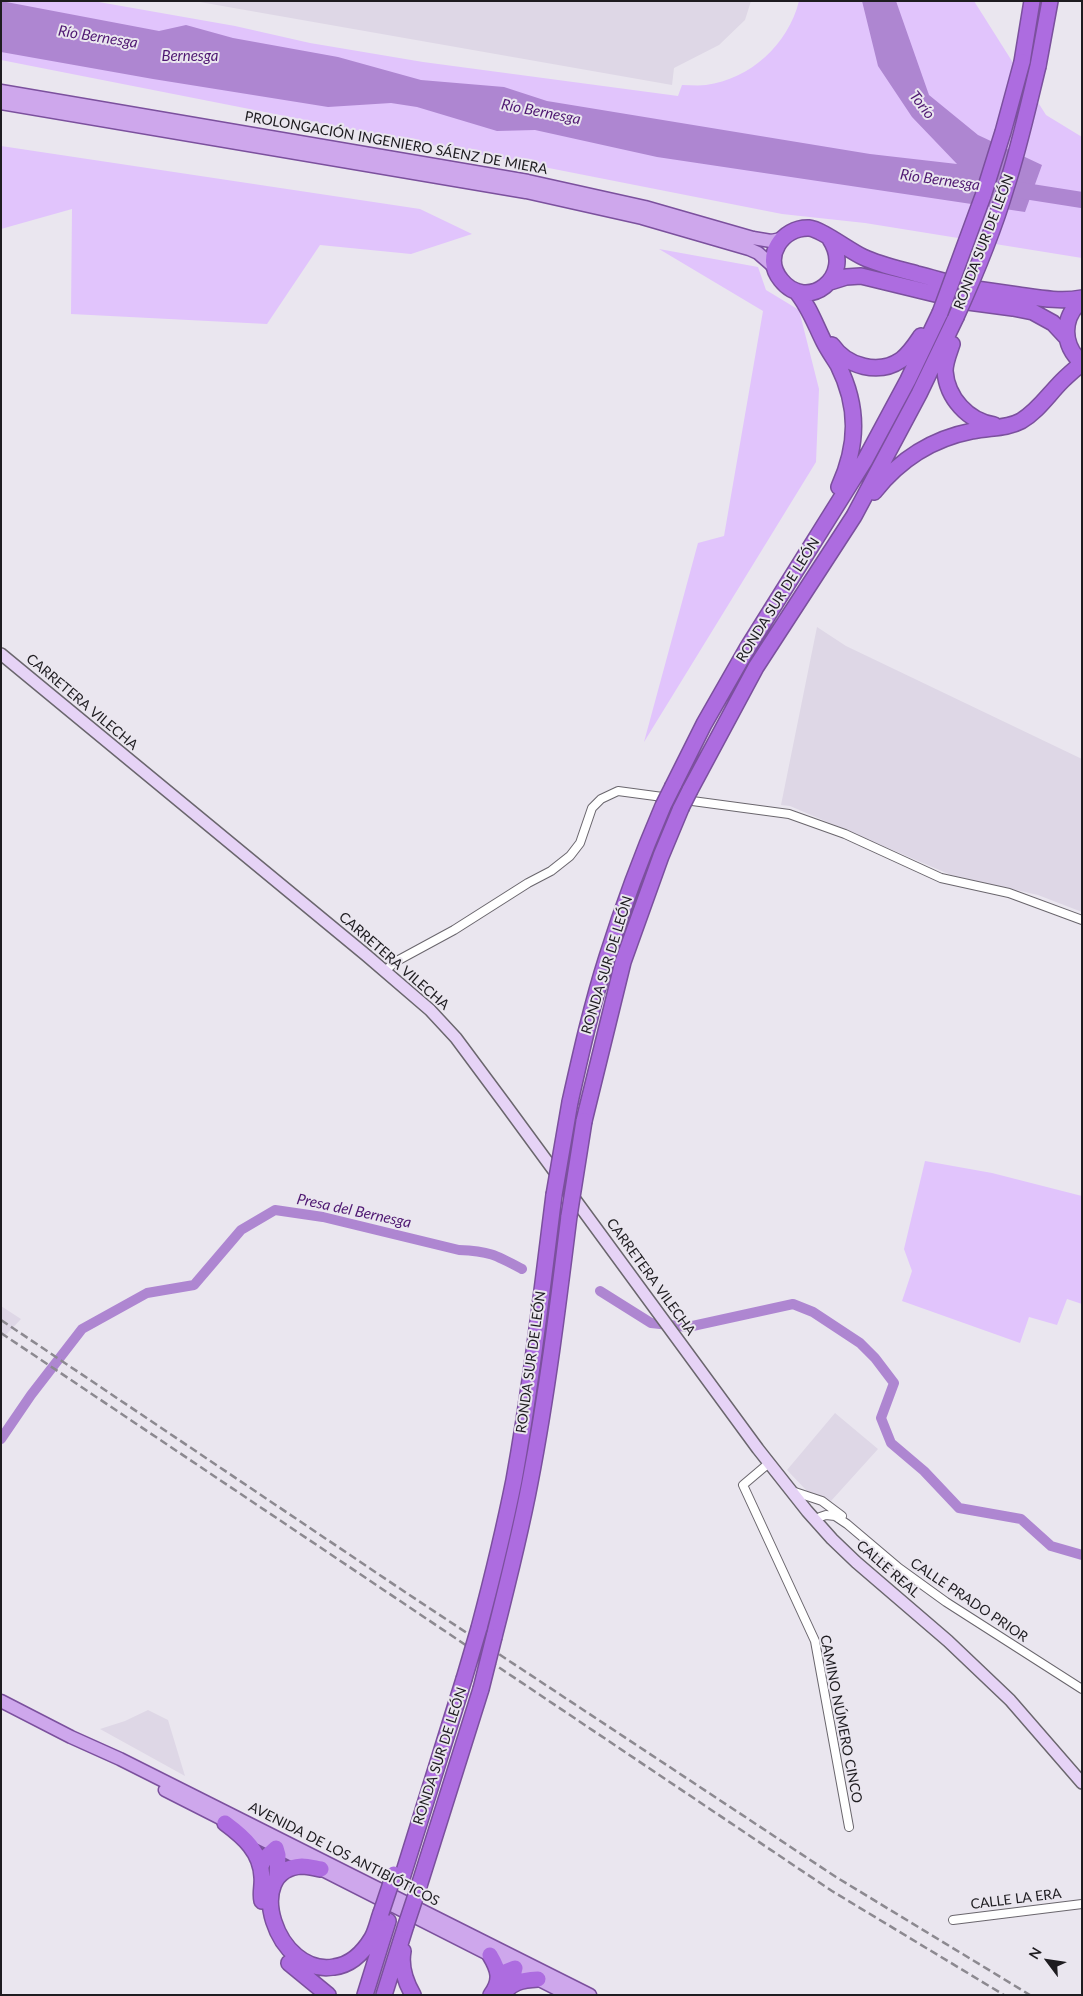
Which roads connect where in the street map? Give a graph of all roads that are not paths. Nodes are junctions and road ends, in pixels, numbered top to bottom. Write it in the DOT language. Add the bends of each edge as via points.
graph roads {
  1 [pos="1032,1"];
  2 [pos="1050,1"];
  3 [pos="1,91"];
  4 [pos="1,102"];
  5 [pos="781,239"];
  6 [pos="830,239"];
  7 [pos="773,266"];
  8 [pos="825,286"];
  9 [pos="796,292"];
  10 [pos="1082,299"];
  11 [pos="936,312"];
  12 [pos="956,317"];
  13 [pos="1069,344"];
  14 [pos="1082,363"];
  15 [pos="1062,381"];
  16 [pos="1003,427"];
  17 [pos="854,516"];
  18 [pos="748,646"];
  19 [pos="1,654"];
  20 [pos="1082,920"];
  21 [pos="385,971"];
  22 [pos="694,1360"];
  23 [pos="770,1463"];
  24 [pos="792,1491"];
  25 [pos="822,1501"];
  26 [pos="807,1511"];
  27 [pos="816,1522"];
  28 [pos="847,1524"];
  29 [pos="1082,1690"];
  30 [pos="1,1702"];
  31 [pos="82,1743"];
  32 [pos="1082,1783"];
  33 [pos="196,1797"];
  34 [pos="225,1823"];
  35 [pos="849,1827"];
  36 [pos="276,1848"];
  37 [pos="261,1866"];
  38 [pos="321,1870"];
  39 [pos="277,1877"];
  40 [pos="363,1880"];
  41 [pos="401,1900"];
  42 [pos="1082,1904"];
  43 [pos="385,1915"];
  44 [pos="953,1920"];
  45 [pos="406,1925"];
  46 [pos="490,1955"];
  47 [pos="515,1968"];
  48 [pos="538,1979"];
  49 [pos="504,1986"];
  50 [pos="328,1995"];
  51 [pos="365,1995"];
  52 [pos="384,1995"];
  53 [pos="413,1995"];
  54 [pos="491,1995"];
  55 [pos="569,1995"];
  56 [pos="579,1995"];
  57 [pos="590,1995"];
  1 -- 11 [label="highway, RONDA SUR DE LEÓN, bridge" via="1022,62 1004,132 954,274"];
  2 -- 12 [label="highway, RONDA SUR DE LEÓN, bridge" via="1038,66 1006,190"];
  3 -- 5 [label="main road, PROLONGACIÓN INGENIERO SÁENZ DE MIERA" via="528,181 644,207 753,238"];
  4 -- 7 [label="main road, PROLONGACIÓN INGENIERO SÁENZ DE MIERA" via="544,196 642,218 749,249"];
  5 -- 6 [label="highway" via="790,231 806,228 822,232"];
  5 -- 7 [label="highway"];
  6 -- 8 [label="highway" via="838,256 835,274"];
  6 -- 10 [label="highway" via="882,264 958,285 1052,300"];
  7 -- 9 [label="highway" via="781,281"];
  8 -- 9 [label="highway" via="804,293"];
  8 -- 11 [label="highway" via="818,296 818,314 828,339 842,356 863,366 879,367 901,360 913,348"];
  8 -- 13 [label="highway" via="846,276 862,276 968,302 1013,308 1053,322"];
  9 -- 18 [label="highway" via="809,310 844,380 852,408 853,449 836,494 768,603"];
  10 -- 13 [label="highway" via="1069,315 1066,326"];
  11 -- 18 [label="highway, RONDA SUR DE LEÓN" via="908,380 865,460"];
  12 -- 16 [label="highway" via="945,370 954,400 979,421"];
  12 -- 17 [label="highway, RONDA SUR DE LEÓN" via="920,394"];
  13 -- 14 [label="highway"];
  13 -- 15 [label="highway" via="1071,360"];
  14 -- 15 [label="highway"];
  15 -- 16 [label="highway" via="1030,415"];
  16 -- 17 [label="highway" via="974,430 936,441 895,469"];
  17 -- 45 [label="highway, RONDA SUR DE LEÓN, bridge" via="756,667 690,790 661,856 623,962 584,1121 548,1378 515,1556 481,1689"];
  18 -- 43 [label="highway, RONDA SUR DE LEÓN, bridge" via="704,724 644,850 586,1029 554,1195 531,1374 498,1555 464,1679 407,1861 398,1876"];
  19 -- 21 [label="street, CARRETERA VILECHA"];
  20 -- 21 [label="street" via="1009,893 941,878 845,834 790,814 618,791 601,798 592,808 580,843 551,871 401,958"];
  21 -- 22 [label="street, CARRETERA VILECHA" via="430,1010 456,1038"];
  22 -- 23 [label="street, CALLE REAL"];
  23 -- 24 [label="street, CALLE REAL"];
  23 -- 35 [label="street, CAMINO NÚMERO CINCO" via="743,1485 815,1641"];
  24 -- 25 [label="street, CALLE PRADO PRIOR"];
  24 -- 26 [label="street, CALLE REAL"];
  25 -- 26 [label="street"];
  25 -- 28 [label="street, CALLE PRADO PRIOR"];
  26 -- 27 [label="street, CALLE REAL"];
  27 -- 28 [label="street, CALLE PRADO PRIOR" via="820,1517 831,1515"];
  27 -- 32 [label="street, CALLE REAL" via="1010,1700"];
  28 -- 29 [label="street, CALLE PRADO PRIOR" via="946,1602"];
  30 -- 31 [label="main road, AVENIDA DE LOS ANTIBIÓTICOS"];
  31 -- 33 [label="main road, AVENIDA DE LOS ANTIBIÓTICOS"];
  31 -- 34 [label="main road, AVENIDA DE LOS ANTIBIÓTICOS"];
  33 -- 36 [label="main road" via="220,1814 268,1838"];
  33 -- 40 [label="main road, AVENIDA DE LOS ANTIBIÓTICOS"];
  34 -- 36 [label="main road, AVENIDA DE LOS ANTIBIÓTICOS"];
  34 -- 37 [label="highway" via="245,1838"];
  36 -- 37 [label="highway"];
  36 -- 38 [label="main road, AVENIDA DE LOS ANTIBIÓTICOS"];
  36 -- 39 [label="highway"];
  36 -- 40 [label="main road" via="284,1847 336,1872"];
  37 -- 50 [label="highway" via="261,1896 274,1942 289,1964"];
  38 -- 39 [label="highway" via="303,1866"];
  38 -- 46 [label="main road, AVENIDA DE LOS ANTIBIÓTICOS"];
  39 -- 43 [label="highway" via="271,1887 270,1902 275,1926 284,1945 308,1965 326,1969 344,1966 360,1954"];
  40 -- 41 [label="main road, AVENIDA DE LOS ANTIBIÓTICOS"];
  41 -- 47 [label="main road" via="426,1917 505,1958"];
  41 -- 57 [label="main road, AVENIDA DE LOS ANTIBIÓTICOS"];
  42 -- 44 [label="street, CALLE LA ERA"];
  43 -- 51 [label="highway, RONDA SUR DE LEÓN"];
  45 -- 52 [label="highway, RONDA SUR DE LEÓN"];
  45 -- 53 [label="highway" via="402,1960 405,1982"];
  46 -- 47 [label="main road, AVENIDA DE LOS ANTIBIÓTICOS"];
  46 -- 49 [label="highway"];
  47 -- 48 [label="main road, AVENIDA DE LOS ANTIBIÓTICOS"];
  47 -- 49 [label="highway" via="505,1972"];
  47 -- 56 [label="main road" via="531,1971"];
  48 -- 49 [label="highway"];
  48 -- 55 [label="main road, AVENIDA DE LOS ANTIBIÓTICOS"];
  49 -- 54 [label="highway"];
}
